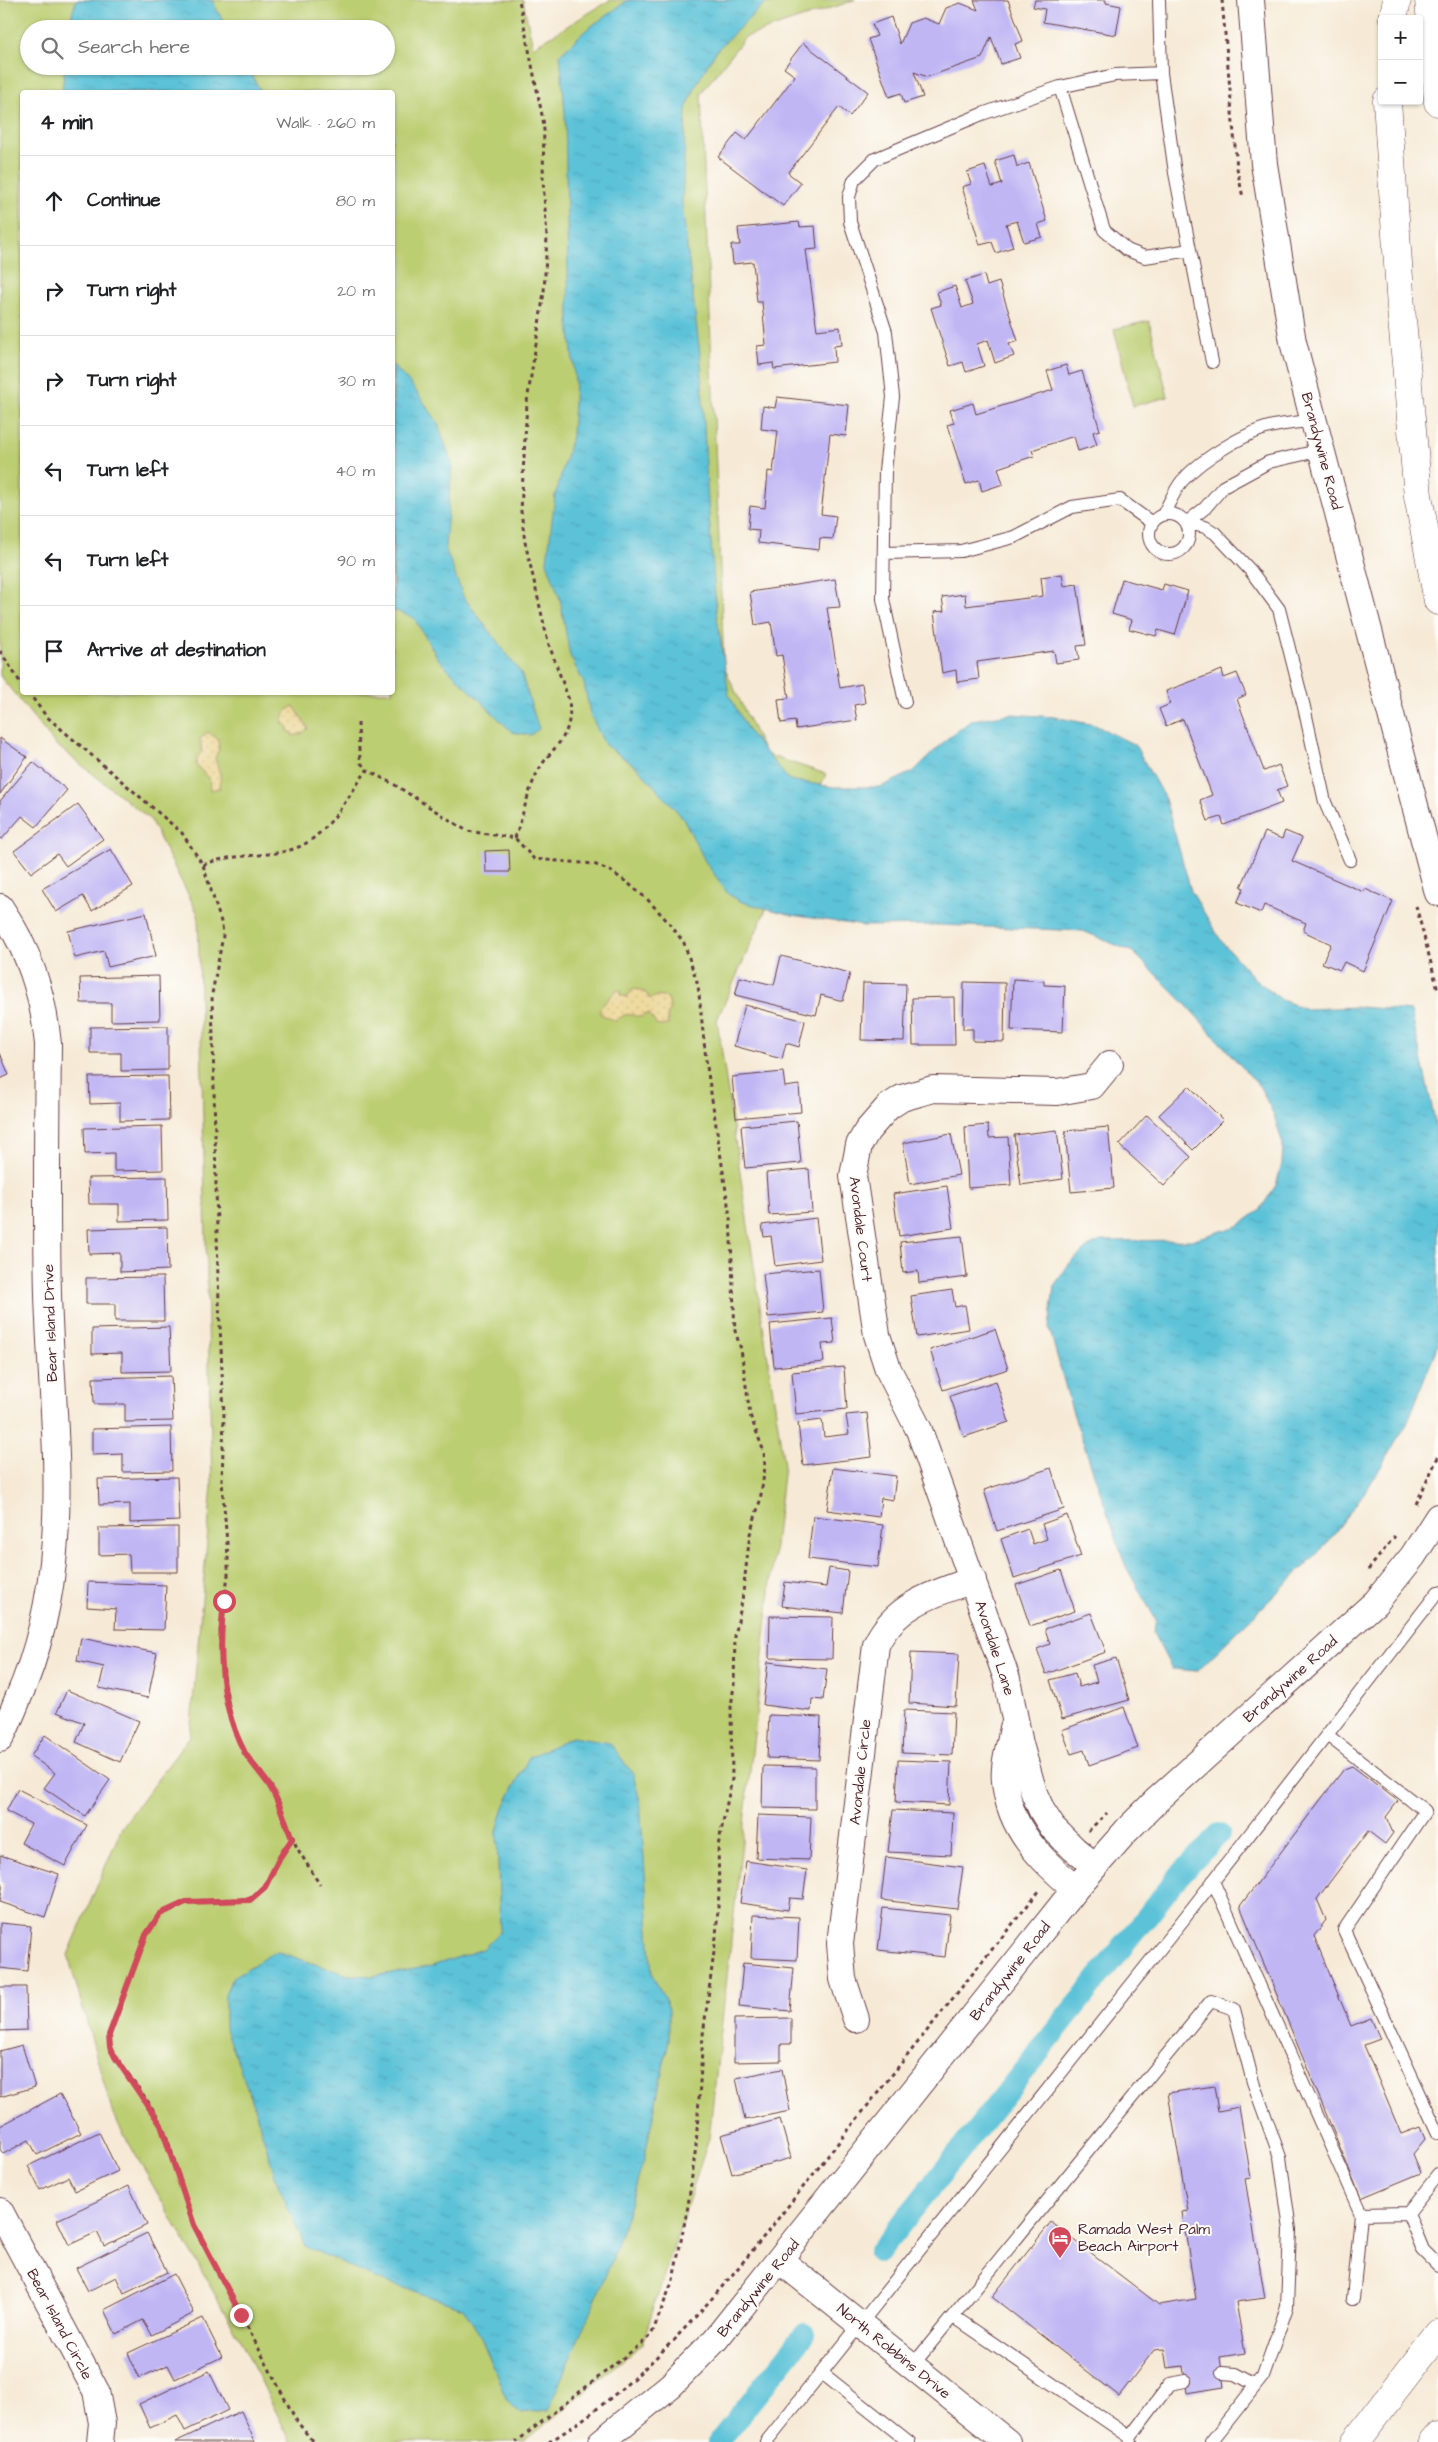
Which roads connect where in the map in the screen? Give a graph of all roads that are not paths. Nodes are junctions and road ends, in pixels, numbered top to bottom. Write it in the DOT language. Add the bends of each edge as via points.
graph roads {
  1 [pos="1159,0"];
  2 [pos="1251,0"];
  3 [pos="1397,0"];
  4 [pos="1429,0"];
  5 [pos="1394,15"];
  6 [pos="1161,73"];
  7 [pos="1060,87"];
  8 [pos="1438,102"];
  9 [pos="1387,105"];
  10 [pos="1190,250"];
  11 [pos="1212,362"];
  12 [pos="1314,420"];
  13 [pos="1322,450"];
  14 [pos="1163,515"];
  15 [pos="1152,523"];
  16 [pos="1186,523"];
  17 [pos="884,553"];
  18 [pos="1438,601"];
  19 [pos="905,702"];
  20 [pos="1350,860"];
  21 [pos="1438,893"];
  22 [pos="0,908"];
  23 [pos="1110,1064"];
  24 [pos="1438,1517"];
  25 [pos="973,1580"];
  26 [pos="1438,1592"];
  27 [pos="1015,1717"];
  28 [pos="1327,1735"];
  29 [pos="0,1738"];
  30 [pos="1096,1866"];
  31 [pos="1213,1881"];
  32 [pos="1075,1889"];
  33 [pos="856,2019"];
  34 [pos="1438,2133"];
  35 [pos="1438,2175"];
  36 [pos="0,2210"];
  37 [pos="1408,2213"];
  38 [pos="1361,2214"];
  39 [pos="781,2261"];
  40 [pos="1438,2265"];
  41 [pos="1354,2299"];
  42 [pos="953,2316"];
  43 [pos="861,2325"];
  44 [pos="1438,2334"];
  45 [pos="912,2366"];
  46 [pos="822,2373"];
  47 [pos="1222,2373"];
  48 [pos="1185,2381"];
  49 [pos="1256,2385"];
  50 [pos="1438,2436"];
  51 [pos="1130,2440"];
  52 [pos="100,2442"];
  53 [pos="601,2442"];
  54 [pos="766,2442"];
  55 [pos="909,2442"];
  56 [pos="1007,2442"];
  57 [pos="1212,2442"];
  58 [pos="1355,2442"];
  59 [pos="1433,2442"];
  1 -- 6 [label="lane"];
  2 -- 12 [label="street, Brandywine Road" via="1264,164 1293,342"];
  3 -- 5 [label="main road"];
  4 -- 8 [label="main road"];
  6 -- 7 [label="lane" via="1116,75"];
  6 -- 10 [label="lane"];
  7 -- 10 [label="lane" via="1104,230 1127,250 1145,257"];
  7 -- 17 [label="lane" via="982,114 874,159 854,180 849,197 850,222 886,332 893,397 885,471"];
  9 -- 18 [label="main road" via="1418,496"];
  10 -- 11 [label="lane"];
  12 -- 13 [label="street, Brandywine Road"];
  12 -- 14 [label="lane" via="1278,425 1232,445 1194,470 1182,482"];
  13 -- 16 [label="lane" via="1269,462 1223,487 1206,508"];
  13 -- 21 [label="street, Brandywine Road"];
  14 -- 15 [label="lane"];
  14 -- 16 [label="lane" via="1176,516"];
  15 -- 16 [label="lane" via="1150,542 1153,548 1165,554 1184,548 1188,536"];
  15 -- 17 [label="lane" via="1120,500 1072,507 1014,537 961,551"];
  16 -- 20 [label="lane" via="1206,527 1215,533 1250,570 1279,609 1325,802"];
  17 -- 19 [label="lane" via="883,598"];
  22 -- 29 [label="street, Bear Island Drive" via="23,945 45,1013 48,1044 48,1294 58,1497 50,1592 37,1647"];
  23 -- 25 [label="street, Avondale Court" via="1092,1086 1057,1092 933,1089 917,1092 888,1107 876,1118 859,1145 855,1160 854,1192 877,1335 888,1369 919,1430"];
  24 -- 30 [label="street, Brandywine Road" via="1413,1556 1376,1602 1156,1801"];
  25 -- 27 [label="street, Avondale Lane" via="1007,1679"];
  25 -- 33 [label="street, Avondale Circle" via="922,1597 883,1629 876,1645 840,1944 843,1979"];
  26 -- 28 [label="lane"];
  27 -- 30 [label="street, Avondale Lane" via="1034,1793 1042,1811 1060,1835"];
  27 -- 32 [label="street, Avondale Lane" via="1006,1764 1009,1802 1030,1846"];
  28 -- 31 [label="lane"];
  28 -- 34 [label="lane" via="1426,1810 1344,1930"];
  30 -- 32 [label="street, Brandywine Road"];
  31 -- 38 [label="lane"];
  31 -- 43 [label="lane"];
  32 -- 39 [label="street, Brandywine Road"];
  35 -- 37 [label="lane"];
  36 -- 52 [label="street, Bear Island Circle" via="96,2391 102,2423"];
  37 -- 38 [label="lane"];
  37 -- 40 [label="lane" via="1424,2250"];
  38 -- 41 [label="lane"];
  39 -- 43 [label="street, North Robbins Drive"];
  39 -- 53 [label="street, Brandywine Road" via="709,2347 671,2385"];
  42 -- 45 [label="lane"];
  42 -- 49 [label="lane" via="1211,2001 1234,2009 1253,2082 1280,2157 1290,2230 1287,2307 1263,2376"];
  42 -- 51 [label="lane"];
  43 -- 45 [label="street, North Robbins Drive"];
  43 -- 46 [label="lane"];
  44 -- 58 [label="main road"];
  45 -- 56 [label="street, North Robbins Drive"];
  46 -- 54 [label="lane"];
  46 -- 55 [label="lane"];
  47 -- 49 [label="lane" via="1236,2374"];
  48 -- 51 [label="lane" via="1170,2384"];
  49 -- 57 [label="lane"];
  50 -- 59 [label="main road"];
}
